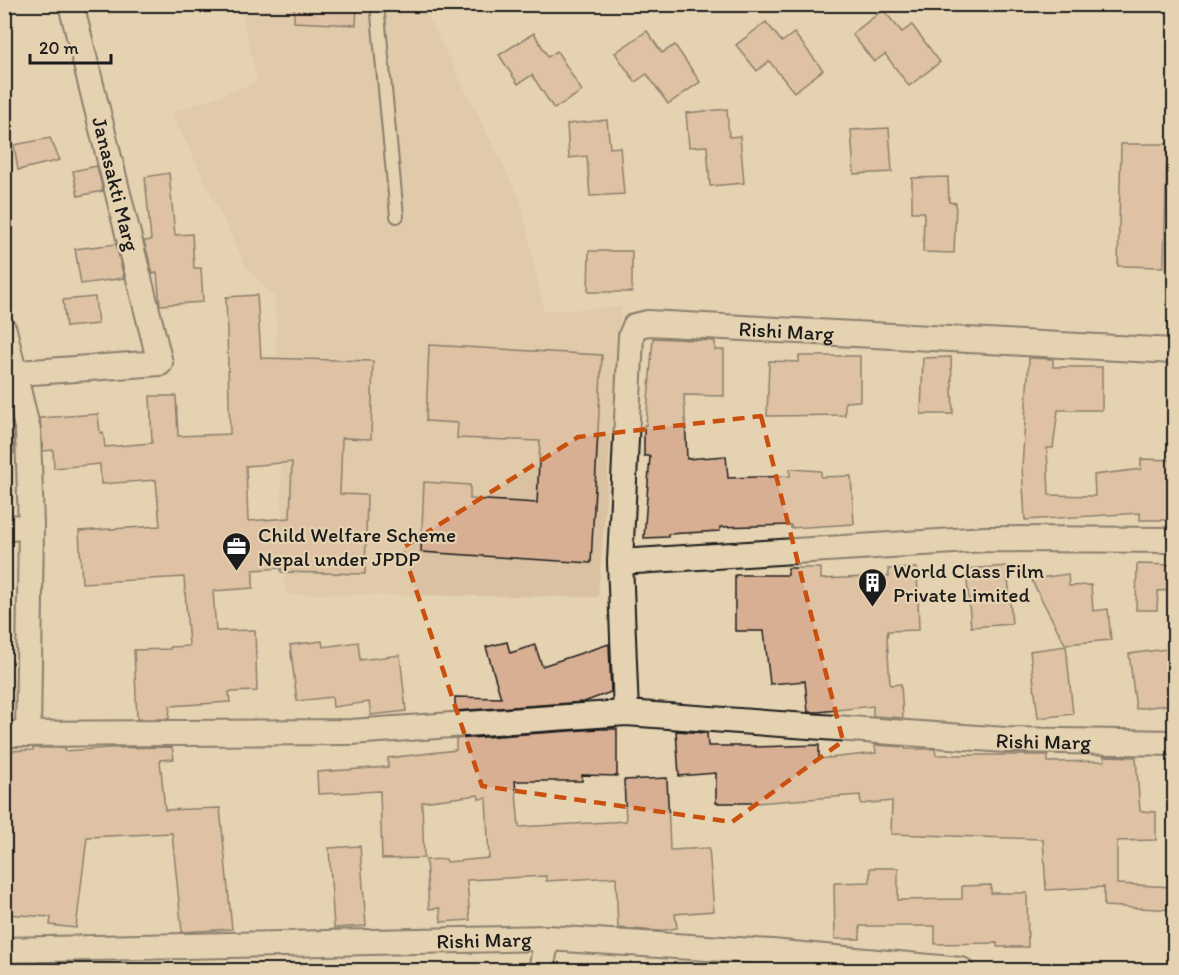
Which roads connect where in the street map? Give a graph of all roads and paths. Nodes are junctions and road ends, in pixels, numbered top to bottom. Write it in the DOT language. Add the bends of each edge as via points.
graph roads {
  1 [pos="71,4"];
  2 [pos="377,4"];
  3 [pos="397,216"];
  4 [pos="4,330"];
  5 [pos="1174,351"];
  6 [pos="9,374"];
  7 [pos="31,526"];
  8 [pos="4,528"];
  9 [pos="1174,540"];
  10 [pos="620,562"];
  11 [pos="627,713"];
  12 [pos="16,734"];
  13 [pos="1174,743"];
  14 [pos="547,938"];
  15 [pos="4,950"];
  16 [pos="541,970"];
  17 [pos="961,970"];
  1 -- 6 [label="street, Janasakti Marg" via="160,363"];
  2 -- 3 [label="lane"];
  4 -- 6 [label="street"];
  5 -- 10 [label="street, Rishi Marg" via="648,323 635,326 631,336"];
  6 -- 7 [label="street" via="28,431"];
  7 -- 8 [label="street"];
  7 -- 12 [label="street"];
  9 -- 10 [label="street" via="986,538"];
  10 -- 11 [label="street, Rishi Marg"];
  11 -- 12 [label="street, Rishi Marg" via="351,732"];
  11 -- 13 [label="street, Rishi Marg" via="1005,740"];
  14 -- 15 [label="street, Rishi Marg"];
  14 -- 16 [label="street"];
  14 -- 17 [label="street, Rishi Marg" via="772,952"];
}
